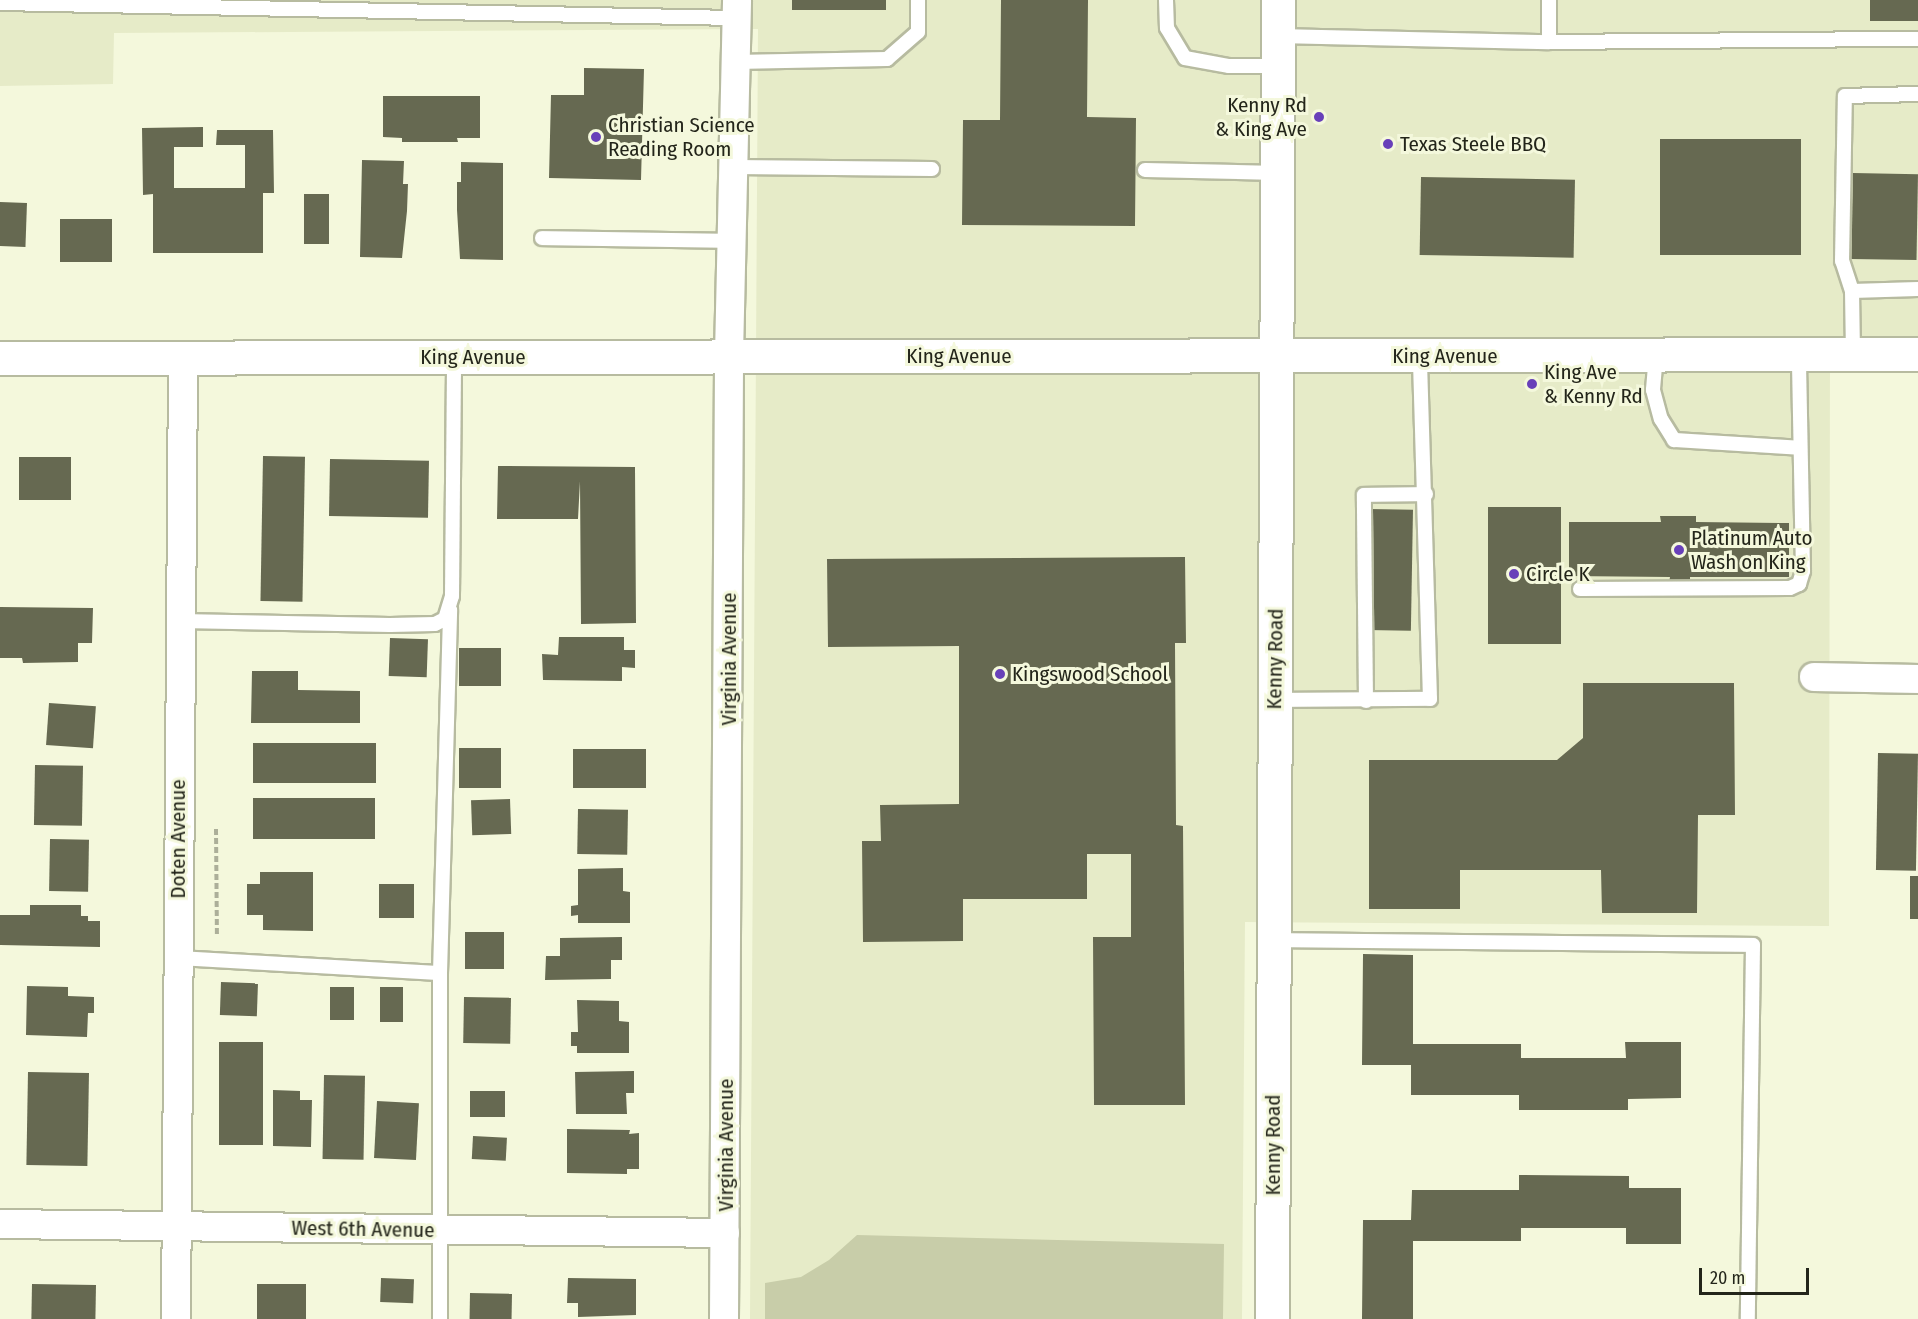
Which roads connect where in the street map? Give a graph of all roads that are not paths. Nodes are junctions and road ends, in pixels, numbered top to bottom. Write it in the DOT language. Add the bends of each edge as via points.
graph roads {
  1 [pos="918,0"];
  2 [pos="1166,0"];
  3 [pos="1278,0"];
  4 [pos="1549,0"];
  5 [pos="0,3"];
  6 [pos="737,9"];
  7 [pos="1918,39"];
  8 [pos="1549,42"];
  9 [pos="1278,51"];
  10 [pos="735,62"];
  11 [pos="1918,94"];
  12 [pos="734,167"];
  13 [pos="932,169"];
  14 [pos="1145,170"];
  15 [pos="1278,173"];
  16 [pos="542,238"];
  17 [pos="732,241"];
  18 [pos="1918,289"];
  19 [pos="1852,291"];
  20 [pos="1799,354"];
  21 [pos="1853,354"];
  22 [pos="1918,354"];
  23 [pos="729,355"];
  24 [pos="1656,355"];
  25 [pos="1278,356"];
  26 [pos="1420,356"];
  27 [pos="454,357"];
  28 [pos="0,358"];
  29 [pos="183,359"];
  30 [pos="1800,448"];
  31 [pos="1426,494"];
  32 [pos="1580,589"];
  33 [pos="450,610"];
  34 [pos="180,621"];
  35 [pos="1814,677"];
  36 [pos="1918,679"];
  37 [pos="1275,700"];
  38 [pos="1366,701"];
  39 [pos="1273,940"];
  40 [pos="177,958"];
  41 [pos="440,973"];
  42 [pos="0,1224"];
  43 [pos="177,1227"];
  44 [pos="441,1231"];
  45 [pos="725,1233"];
  46 [pos="176,1319"];
  47 [pos="440,1319"];
  48 [pos="724,1319"];
  49 [pos="1272,1319"];
  50 [pos="1748,1319"];
  1 -- 10 [label="lane" via="918,32 887,59"];
  2 -- 9 [label="lane" via="1167,28 1185,58 1229,66"];
  3 -- 9 [label="street, Kenny Road"];
  4 -- 8 [label="lane"];
  5 -- 6 [label="lane"];
  6 -- 10 [label="street, Virginia Avenue"];
  7 -- 8 [label="lane"];
  8 -- 9 [label="lane"];
  9 -- 15 [label="street, Kenny Road"];
  10 -- 12 [label="street, Virginia Avenue"];
  11 -- 19 [label="lane" via="1845,96 1842,261"];
  12 -- 13 [label="lane"];
  12 -- 17 [label="street, Virginia Avenue"];
  14 -- 15 [label="lane"];
  15 -- 25 [label="street, Kenny Road"];
  16 -- 17 [label="lane"];
  17 -- 23 [label="street, Virginia Avenue"];
  18 -- 19 [label="lane"];
  19 -- 21 [label="lane"];
  20 -- 21 [label="street, King Avenue"];
  20 -- 24 [label="street, King Avenue"];
  20 -- 30 [label="lane"];
  21 -- 22 [label="street, King Avenue"];
  23 -- 25 [label="street, King Avenue"];
  23 -- 27 [label="street, King Avenue"];
  23 -- 45 [label="street, Virginia Avenue"];
  24 -- 26 [label="street, King Avenue"];
  24 -- 30 [label="lane" via="1653,390 1661,419 1674,440"];
  25 -- 26 [label="street, King Avenue"];
  25 -- 37 [label="street, Kenny Road"];
  26 -- 31 [label="lane"];
  27 -- 29 [label="street, King Avenue"];
  27 -- 33 [label="lane"];
  28 -- 29 [label="street, King Avenue"];
  29 -- 34 [label="street, Doten Avenue"];
  30 -- 32 [label="lane" via="1803,571 1799,584 1790,588"];
  31 -- 38 [label="lane" via="1364,495"];
  31 -- 38 [label="lane" via="1430,699"];
  33 -- 34 [label="lane" via="445,620 425,624"];
  33 -- 41 [label="lane"];
  34 -- 40 [label="street, Doten Avenue"];
  35 -- 36 [label="street"];
  37 -- 38 [label="lane"];
  37 -- 39 [label="street, Kenny Road"];
  39 -- 49 [label="street, Kenny Road"];
  39 -- 50 [label="lane" via="1753,945"];
  40 -- 41 [label="lane"];
  40 -- 43 [label="street, Doten Avenue"];
  41 -- 44 [label="lane"];
  42 -- 43 [label="street, West 6th Avenue"];
  43 -- 44 [label="street, West 6th Avenue"];
  43 -- 46 [label="street, Doten Avenue"];
  44 -- 45 [label="street, West 6th Avenue"];
  44 -- 47 [label="lane"];
  45 -- 48 [label="street, Virginia Avenue"];
}
